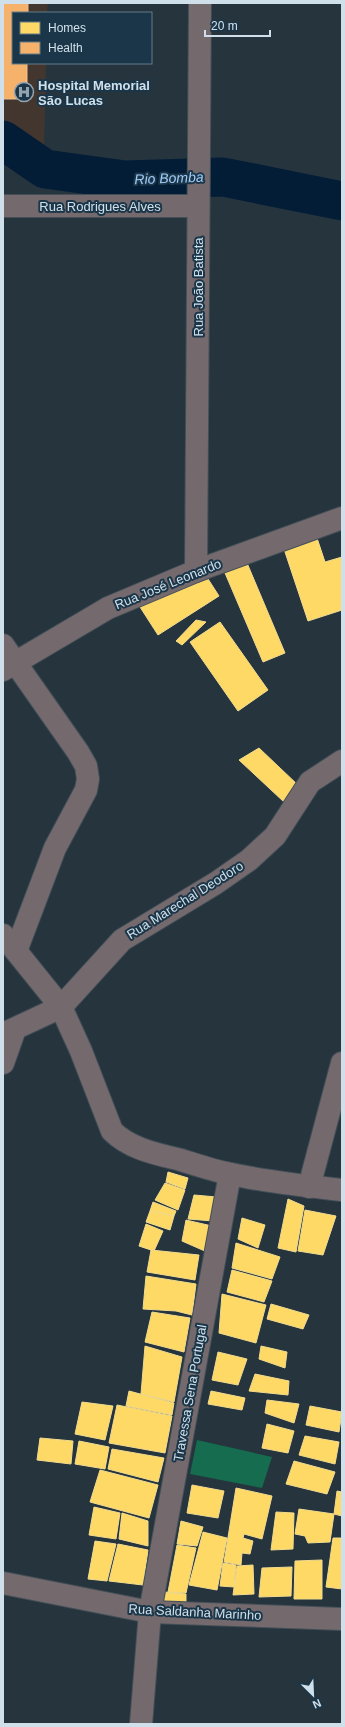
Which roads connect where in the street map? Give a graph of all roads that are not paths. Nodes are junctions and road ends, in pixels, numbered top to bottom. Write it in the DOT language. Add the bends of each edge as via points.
graph roads {
  1 [pos="200,3"];
  2 [pos="3,206"];
  3 [pos="198,206"];
  4 [pos="342,518"];
  5 [pos="196,570"];
  6 [pos="3,645"];
  7 [pos="9,666"];
  8 [pos="342,761"];
  9 [pos="3,935"];
  10 [pos="16,951"];
  11 [pos="61,1007"];
  12 [pos="9,1032"];
  13 [pos="3,1063"];
  14 [pos="342,1063"];
  15 [pos="230,1174"];
  16 [pos="309,1187"];
  17 [pos="342,1190"];
  18 [pos="3,1583"];
  19 [pos="150,1612"];
  20 [pos="342,1619"];
  21 [pos="140,1724"];
  1 -- 3 [label="street, Rua João Batista"];
  2 -- 3 [label="street, Rua Rodrigues Alves"];
  3 -- 5 [label="street, Rua João Batista"];
  4 -- 5 [label="street, Rua José Leonardo"];
  5 -- 7 [label="street, Rua José Leonardo" via="108,608"];
  6 -- 7 [label="street"];
  7 -- 10 [label="street" via="78,752 86,766 88,779 86,790 55,848"];
  8 -- 11 [label="street, Rua Marechal Deodoro" via="310,782 275,836 249,860 122,940"];
  9 -- 10 [label="street"];
  10 -- 11 [label="street"];
  11 -- 12 [label="street"];
  11 -- 15 [label="street" via="112,1131 118,1137 150,1152"];
  12 -- 13 [label="street"];
  14 -- 16 [label="street"];
  15 -- 16 [label="street"];
  15 -- 19 [label="street, Travessa Sena Portugal"];
  16 -- 17 [label="street"];
  18 -- 19 [label="street, Rua Saldanha Marinho"];
  19 -- 20 [label="street, Rua Saldanha Marinho"];
  19 -- 21 [label="street, Travessa Sena Portugal"];
}
